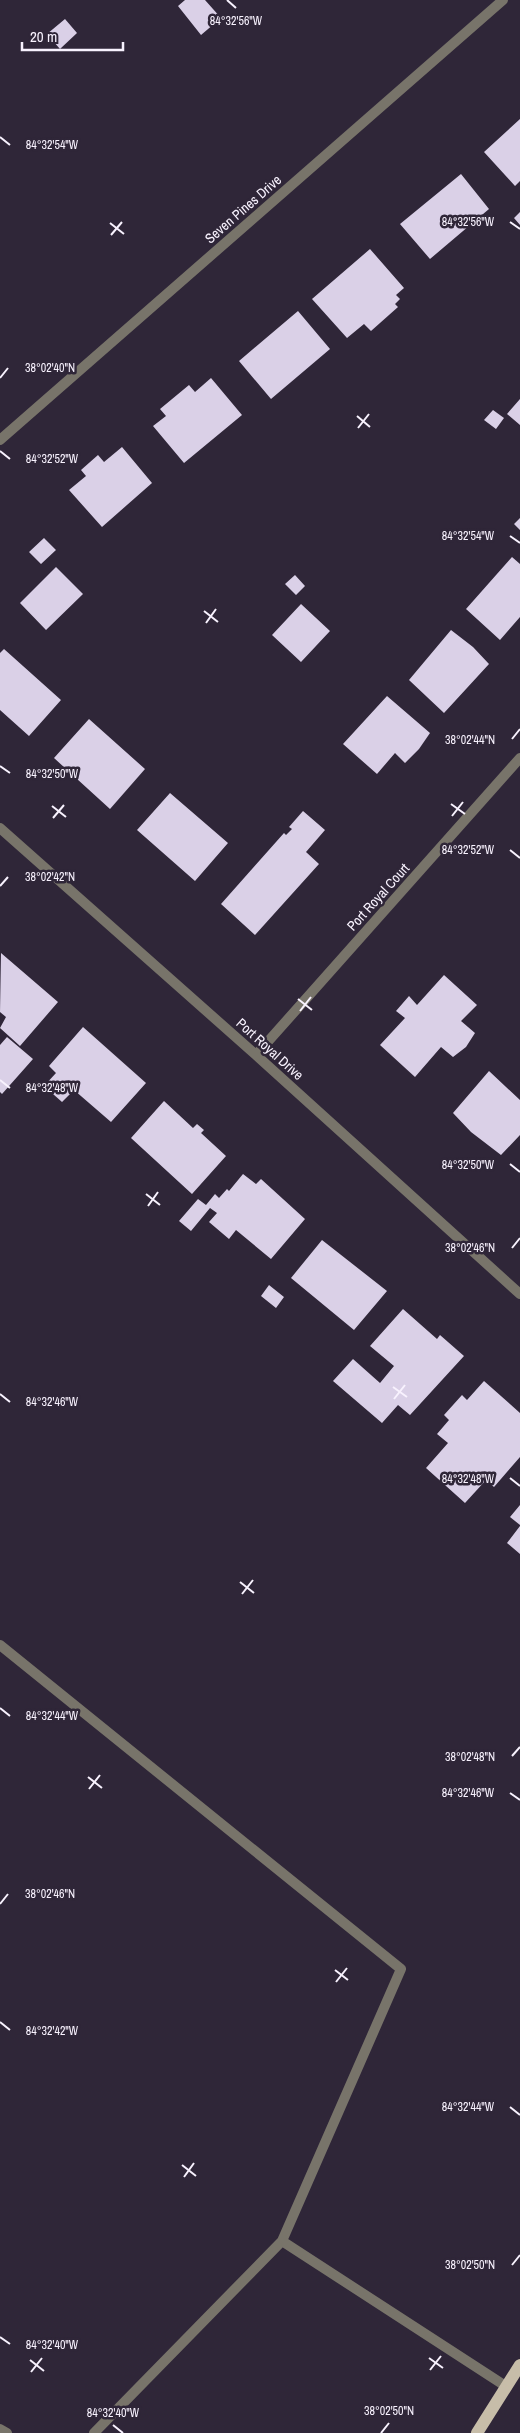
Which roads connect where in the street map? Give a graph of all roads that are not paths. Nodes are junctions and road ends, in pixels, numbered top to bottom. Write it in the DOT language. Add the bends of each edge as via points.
graph roads {
  1 [pos="503,0"];
  2 [pos="0,440"];
  3 [pos="520,758"];
  4 [pos="0,828"];
  5 [pos="256,1055"];
  6 [pos="520,1294"];
  7 [pos="0,1645"];
  8 [pos="282,2241"];
  9 [pos="520,2365"];
  10 [pos="507,2387"];
  11 [pos="0,2429"];
  12 [pos="7,2433"];
  13 [pos="94,2433"];
  14 [pos="477,2433"];
  1 -- 2 [label="street, Seven Pines Drive"];
  3 -- 5 [label="street, Port Royal Court"];
  4 -- 5 [label="street, Port Royal Drive"];
  5 -- 6 [label="street, Port Royal Drive"];
  7 -- 8 [label="street" via="401,1969"];
  8 -- 10 [label="street"];
  8 -- 13 [label="street"];
  9 -- 10 [label="main road"];
  10 -- 14 [label="main road"];
  11 -- 12 [label="street"];
}
